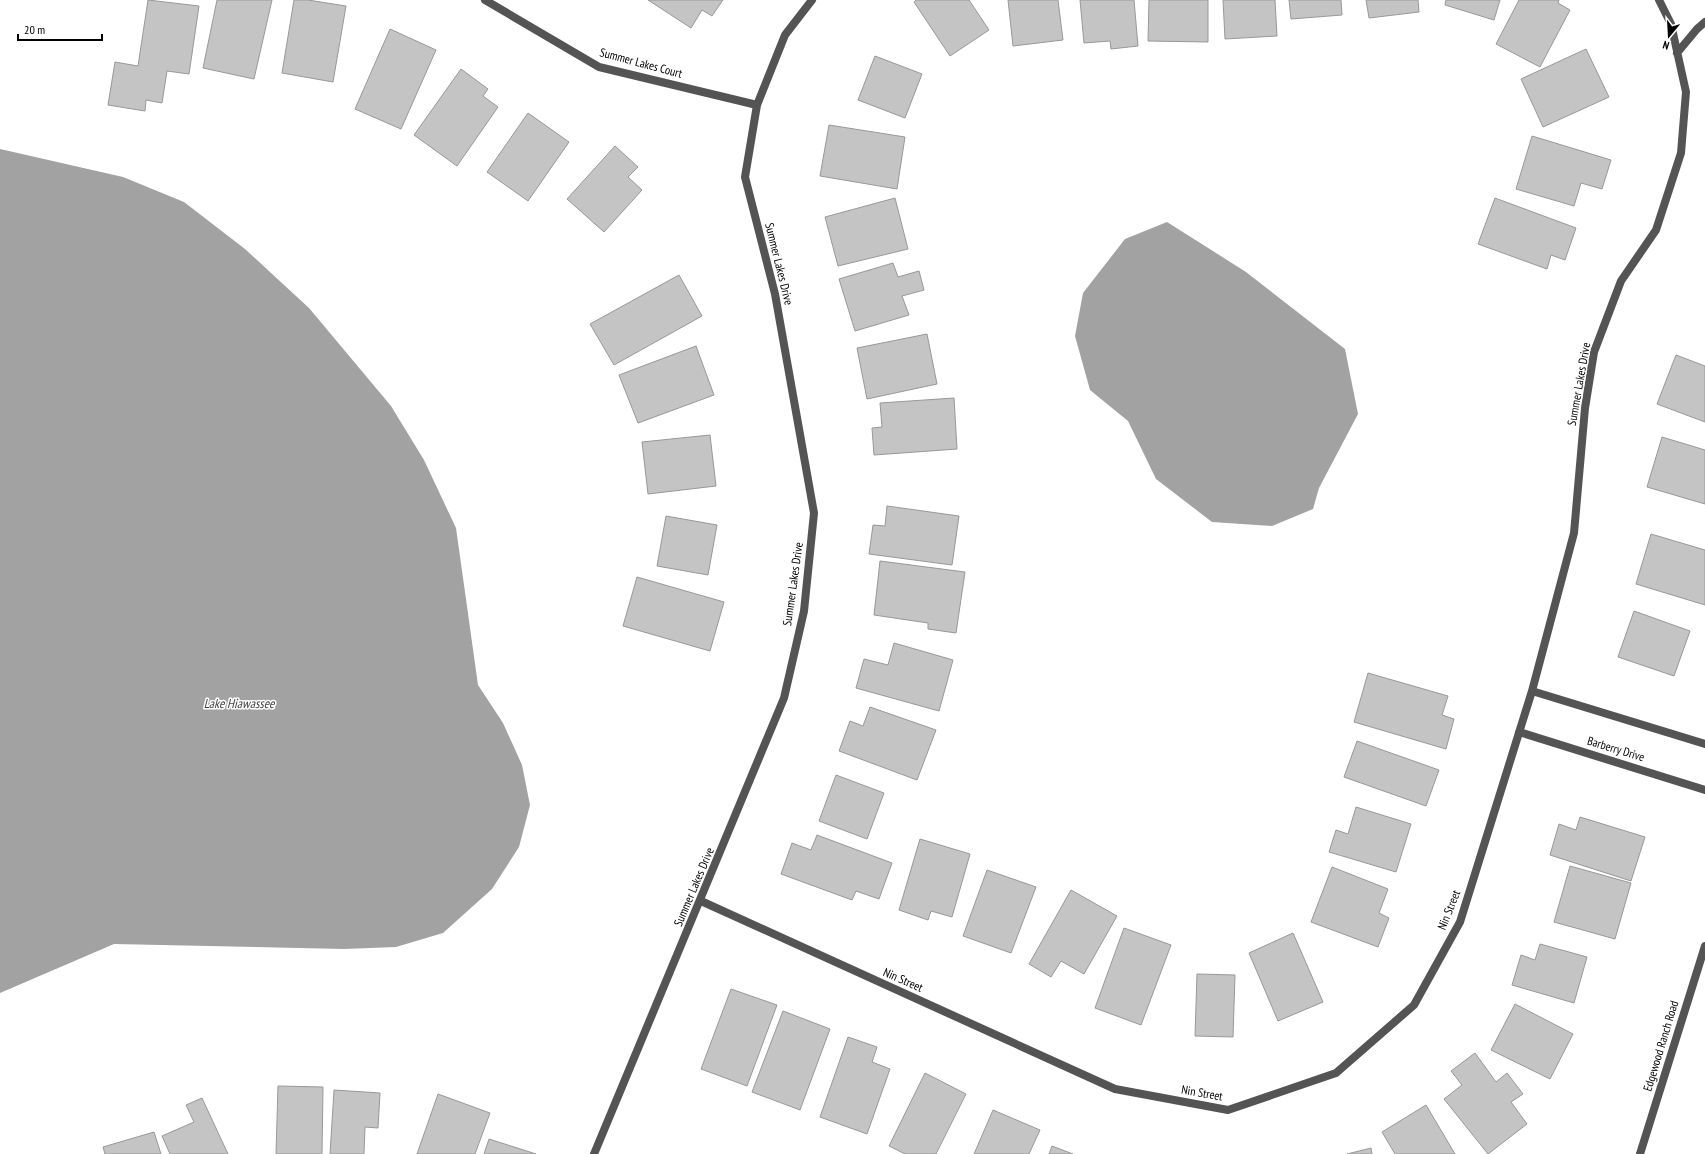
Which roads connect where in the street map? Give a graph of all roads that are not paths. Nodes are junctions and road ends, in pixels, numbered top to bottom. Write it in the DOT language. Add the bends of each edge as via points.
graph roads {
  1 [pos="485,0"];
  2 [pos="812,0"];
  3 [pos="1659,0"];
  4 [pos="1705,22"];
  5 [pos="1677,53"];
  6 [pos="756,105"];
  7 [pos="1532,691"];
  8 [pos="1519,732"];
  9 [pos="1705,744"];
  10 [pos="1705,790"];
  11 [pos="701,901"];
  12 [pos="1705,946"];
  13 [pos="594,1154"];
  14 [pos="1640,1154"];
  1 -- 6 [label="street, Summer Lakes Court" via="599,67"];
  2 -- 6 [label="street, Summer Lakes Drive" via="784,35"];
  3 -- 5 [label="street, Summer Lakes Drive" via="1671,24"];
  4 -- 5 [label="street"];
  5 -- 7 [label="street, Summer Lakes Drive" via="1686,92 1681,153 1656,230 1621,281 1594,352 1585,408 1574,533"];
  6 -- 11 [label="street, Summer Lakes Drive" via="745,178 775,294 814,513 804,611 784,698"];
  7 -- 8 [label="street, Summer Lakes Drive"];
  7 -- 9 [label="street"];
  8 -- 10 [label="street, Barberry Drive"];
  8 -- 11 [label="street, Nin Street" via="1460,922 1414,1005 1336,1074 1228,1110 1115,1089"];
  11 -- 13 [label="street, Summer Lakes Drive"];
  12 -- 14 [label="street, Edgewood Ranch Road"];
}
